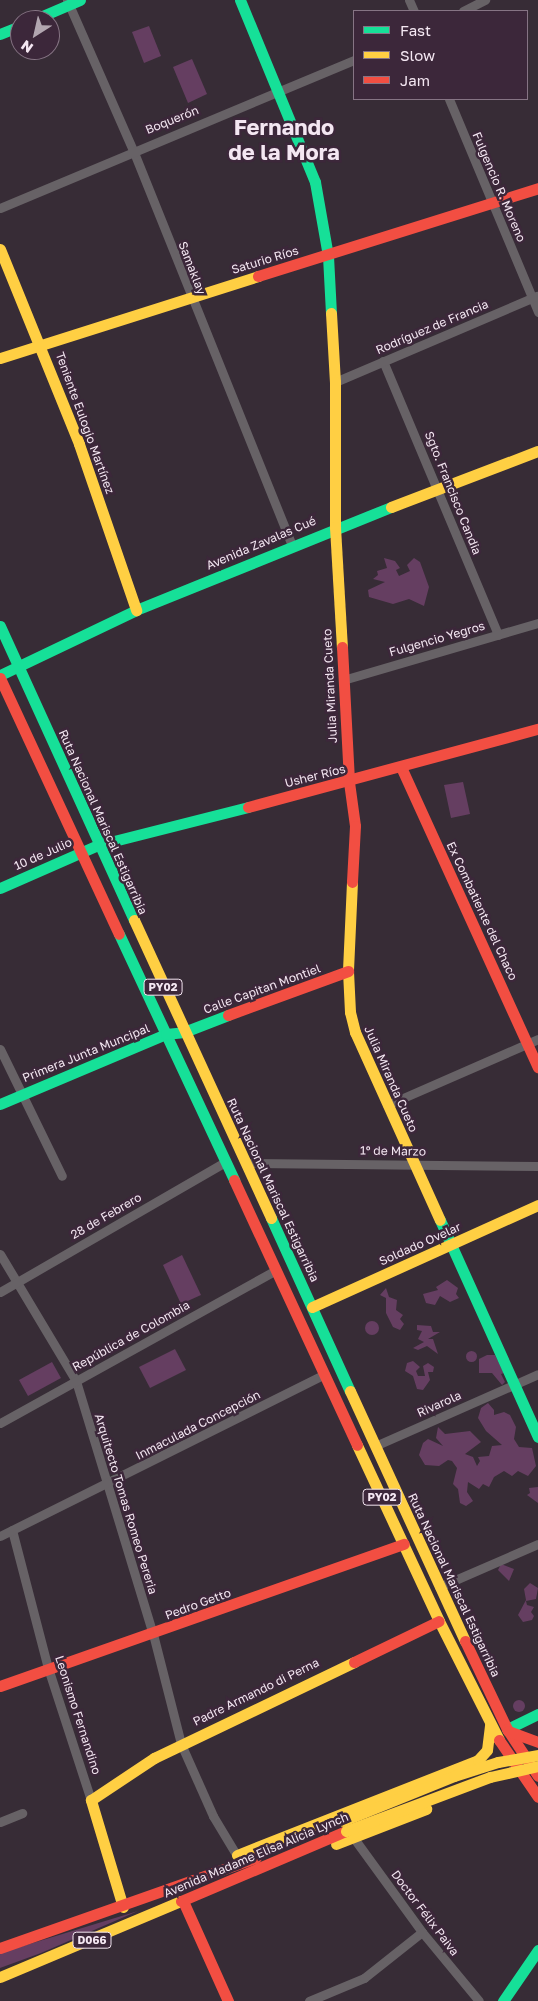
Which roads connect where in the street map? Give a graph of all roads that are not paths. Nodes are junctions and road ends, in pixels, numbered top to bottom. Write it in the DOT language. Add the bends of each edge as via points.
graph roads {
  1 [pos="240,0"];
  2 [pos="485,0"];
  3 [pos="72,1"];
  4 [pos="54,10"];
  5 [pos="465,10"];
  6 [pos="353,60"];
  7 [pos="279,90"];
  8 [pos="449,100"];
  9 [pos="133,150"];
  10 [pos="538,188"];
  11 [pos="492,204"];
  12 [pos="0,208"];
  13 [pos="0,249"];
  14 [pos="328,256"];
  15 [pos="535,297"];
  16 [pos="190,298"];
  17 [pos="538,312"];
  18 [pos="41,344"];
  19 [pos="0,358"];
  20 [pos="383,361"];
  21 [pos="335,382"];
  22 [pos="538,451"];
  23 [pos="437,489"];
  24 [pos="335,528"];
  25 [pos="292,545"];
  26 [pos="136,610"];
  27 [pos="538,623"];
  28 [pos="0,626"];
  29 [pos="498,634"];
  30 [pos="17,664"];
  31 [pos="0,677"];
  32 [pos="343,680"];
  33 [pos="538,729"];
  34 [pos="401,767"];
  35 [pos="349,782"];
  36 [pos="98,845"];
  37 [pos="83,852"];
  38 [pos="0,888"];
  39 [pos="348,971"];
  40 [pos="184,1032"];
  41 [pos="166,1034"];
  42 [pos="533,1041"];
  43 [pos="0,1049"];
  44 [pos="538,1066"];
  45 [pos="21,1094"];
  46 [pos="0,1104"];
  47 [pos="388,1105"];
  48 [pos="225,1162"];
  49 [pos="247,1163"];
  50 [pos="414,1164"];
  51 [pos="538,1166"];
  52 [pos="62,1176"];
  53 [pos="538,1205"];
  54 [pos="451,1244"];
  55 [pos="0,1254"];
  56 [pos="274,1271"];
  57 [pos="17,1282"];
  58 [pos="302,1285"];
  59 [pos="0,1292"];
  60 [pos="285,1293"];
  61 [pos="312,1307"];
  62 [pos="325,1374"];
  63 [pos="538,1374"];
  64 [pos="76,1381"];
  65 [pos="514,1385"];
  66 [pos="0,1423"];
  67 [pos="538,1437"];
  68 [pos="375,1446"];
  69 [pos="108,1485"];
  70 [pos="12,1530"];
  71 [pos="0,1536"];
  72 [pos="404,1544"];
  73 [pos="538,1544"];
  74 [pos="439,1588"];
  75 [pos="439,1621"];
  76 [pos="153,1634"];
  77 [pos="48,1668"];
  78 [pos="0,1686"];
  79 [pos="538,1714"];
  80 [pos="490,1724"];
  81 [pos="507,1730"];
  82 [pos="538,1742"];
  83 [pos="180,1744"];
  84 [pos="538,1755"];
  85 [pos="524,1764"];
  86 [pos="538,1776"];
  87 [pos="536,1795"];
  88 [pos="91,1800"];
  89 [pos="22,1813"];
  90 [pos="0,1822"];
  91 [pos="347,1830"];
  92 [pos="237,1856"];
  93 [pos="180,1887"];
  94 [pos="185,1900"];
  95 [pos="123,1907"];
  96 [pos="422,1932"];
  97 [pos="0,1948"];
  98 [pos="538,1950"];
  99 [pos="33,1964"];
  100 [pos="0,1973"];
  101 [pos="0,1977"];
  102 [pos="228,2001"];
  103 [pos="309,2001"];
  104 [pos="479,2001"];
  105 [pos="503,2001"];
  1 -- 7 [label="main road, Julia Miranda Cueto"];
  2 -- 5 [label="street"];
  3 -- 4 [label="main road"];
  3 -- 9 [label="street, Samaklay"];
  6 -- 7 [label="street, Boquerón"];
  7 -- 9 [label="street, Boquerón"];
  7 -- 14 [label="main road, Julia Miranda Cueto" via="315,182"];
  8 -- 11 [label="street, Fulgencio R. Moreno"];
  9 -- 12 [label="street, Boquerón"];
  9 -- 16 [label="street, Samaklay"];
  10 -- 11 [label="main road, Saturio Ríos"];
  11 -- 14 [label="main road, Saturio Ríos"];
  11 -- 15 [label="street, Fulgencio R. Moreno"];
  13 -- 18 [label="main road, Teniente Eulogio Martínez"];
  14 -- 16 [label="main road, Saturio Ríos"];
  14 -- 21 [label="main road, Julia Miranda Cueto"];
  15 -- 17 [label="street, Fulgencio R. Moreno"];
  15 -- 20 [label="street, Rodríguez de Francia"];
  16 -- 18 [label="main road, Saturio Ríos"];
  16 -- 25 [label="street, Samaklay"];
  18 -- 19 [label="main road, Saturio Ríos"];
  18 -- 26 [label="main road, Teniente Eulogio Martínez"];
  20 -- 21 [label="street, Rodríguez de Francia"];
  20 -- 23 [label="street, Sgto. Francisco Candia"];
  21 -- 24 [label="main road, Julia Miranda Cueto"];
  22 -- 23 [label="main road, Avenida Zavalas Cué"];
  23 -- 24 [label="main road, Avenida Zavalas Cué"];
  23 -- 29 [label="street, Sgto. Francisco Candia"];
  24 -- 25 [label="main road, Avenida Zavalas Cué"];
  24 -- 32 [label="main road, Julia Miranda Cueto"];
  25 -- 26 [label="main road, Avenida Zavalas Cué"];
  26 -- 30 [label="main road, Avenida Zavalas Cué"];
  27 -- 29 [label="street, Fulgencio Yegros"];
  28 -- 30 [label="main road, Ruta Nacional Mariscal Estigarribia / PY02"];
  29 -- 32 [label="street, Fulgencio Yegros"];
  30 -- 31 [label="main road, Avenida Zavalas Cué"];
  30 -- 36 [label="main road, Ruta Nacional Mariscal Estigarribia / PY02"];
  31 -- 37 [label="main road, PY02"];
  32 -- 35 [label="main road, Julia Miranda Cueto"];
  33 -- 34 [label="main road, Usher Ríos"];
  34 -- 35 [label="main road, Usher Ríos"];
  34 -- 42 [label="main road, Ex Combatiente del Chaco"];
  35 -- 36 [label="main road, Usher Ríos"];
  35 -- 39 [label="main road, Julia Miranda Cueto" via="355,826"];
  36 -- 37 [label="main road, 10 de Julio"];
  36 -- 40 [label="main road, Ruta Nacional Mariscal Estigarribia / PY02"];
  37 -- 38 [label="main road, 10 de Julio"];
  37 -- 41 [label="main road, PY02"];
  39 -- 40 [label="main road, Calle Capitan Montiel"];
  39 -- 47 [label="main road, Julia Miranda Cueto" via="355,1032"];
  40 -- 41 [label="main road, Primera Junta Muncipal"];
  40 -- 49 [label="main road, Ruta Nacional Mariscal Estigarribia / PY02"];
  41 -- 45 [label="main road, Primera Junta Muncipal"];
  41 -- 48 [label="main road, PY02"];
  42 -- 44 [label="main road, Ex Combatiente del Chaco"];
  42 -- 47 [label="street"];
  43 -- 45 [label="street"];
  45 -- 46 [label="main road, Primera Junta Muncipal"];
  45 -- 52 [label="street"];
  47 -- 50 [label="main road, Julia Miranda Cueto"];
  48 -- 56 [label="main road, PY02"];
  48 -- 57 [label="street, 28 de Febrero"];
  49 -- 50 [label="street, 1º de Marzo"];
  49 -- 58 [label="main road, Ruta Nacional Mariscal Estigarribia / PY02"];
  50 -- 51 [label="street, 1º de Marzo"];
  50 -- 54 [label="main road, Julia Miranda Cueto"];
  53 -- 54 [label="main road, Soldado Ovelar"];
  54 -- 61 [label="main road, Soldado Ovelar"];
  54 -- 65 [label="main road, Julia Miranda Cueto"];
  55 -- 57 [label="street, Arquitecto Tomas Romeo Pereria"];
  56 -- 60 [label="main road, PY02"];
  56 -- 64 [label="street, República de Colombia"];
  57 -- 59 [label="street, 28 de Febrero"];
  57 -- 64 [label="street, Arquitecto Tomas Romeo Pereria"];
  58 -- 60 [label="main road"];
  58 -- 61 [label="main road, Ruta Nacional Mariscal Estigarribia / PY02"];
  60 -- 62 [label="main road, PY02"];
  61 -- 68 [label="main road, Ruta Nacional Mariscal Estigarribia / PY02"];
  62 -- 69 [label="street, Inmaculada Concepción"];
  62 -- 72 [label="main road, PY02"];
  63 -- 65 [label="street, Rivarola"];
  64 -- 66 [label="street, República de Colombia"];
  64 -- 69 [label="street, Arquitecto Tomas Romeo Pereria"];
  65 -- 67 [label="main road, Julia Miranda Cueto"];
  65 -- 68 [label="street, Rivarola"];
  68 -- 74 [label="main road, Ruta Nacional Mariscal Estigarribia / PY02"];
  69 -- 70 [label="street, Inmaculada Concepción"];
  69 -- 76 [label="street, Arquitecto Tomas Romeo Pereria"];
  70 -- 71 [label="street, Inmaculada Concepción"];
  70 -- 77 [label="street, Leonismo Fernandino"];
  72 -- 75 [label="main road, PY02"];
  72 -- 76 [label="main road, Pedro Getto"];
  73 -- 74 [label="street"];
  74 -- 81 [label="main road, Ruta Nacional Mariscal Estigarribia / PY02"];
  75 -- 80 [label="main road, PY02"];
  75 -- 83 [label="main road, Padre Armando di Perna"];
  76 -- 77 [label="main road, Pedro Getto"];
  76 -- 83 [label="street, Arquitecto Tomas Romeo Pereria"];
  77 -- 78 [label="main road, Pedro Getto"];
  77 -- 88 [label="street, Leonismo Fernandino"];
  79 -- 81 [label="main road"];
  80 -- 85 [label="main road, PY02"];
  80 -- 92 [label="main road" via="487,1750 478,1760"];
  81 -- 82 [label="main road"];
  81 -- 85 [label="main road, Ruta Nacional Mariscal Estigarribia / PY02"];
  83 -- 88 [label="main road, Padre Armando di Perna"];
  83 -- 92 [label="street, Arquitecto Tomas Romeo Pereria" via="212,1816"];
  84 -- 85 [label="main road, D066, bridge"];
  85 -- 86 [label="main road, PY02"];
  85 -- 87 [label="main road, PY02"];
  85 -- 91 [label="main road, Avenida Madame Elisa Alicia Lynch / D066, bridge"];
  87 -- 91 [label="main road" via="517,1782 501,1781"];
  88 -- 95 [label="main road, Leonismo Fernandino"];
  89 -- 90 [label="street"];
  91 -- 93 [label="main road, Avenida Madame Elisa Alicia Lynch / D066"];
  91 -- 94 [label="main road, Avenida Madame Elisa Alicia Lynch / D066"];
  91 -- 96 [label="street, Doctor Félix Paiva"];
  92 -- 93 [label="main road" via="195,1873"];
  93 -- 95 [label="main road, Avenida Madame Elisa Alicia Lynch / D066"];
  94 -- 99 [label="main road, Avenida Madame Elisa Alicia Lynch / D066"];
  94 -- 102 [label="main road"];
  95 -- 97 [label="main road, Avenida Madame Elisa Alicia Lynch / D066"];
  96 -- 103 [label="street" via="364,1978"];
  96 -- 104 [label="street, Doctor Félix Paiva"];
  98 -- 105 [label="main road"];
  99 -- 100 [label="main road"];
  99 -- 101 [label="main road, Avenida Madame Elisa Alicia Lynch / D066"];
}
